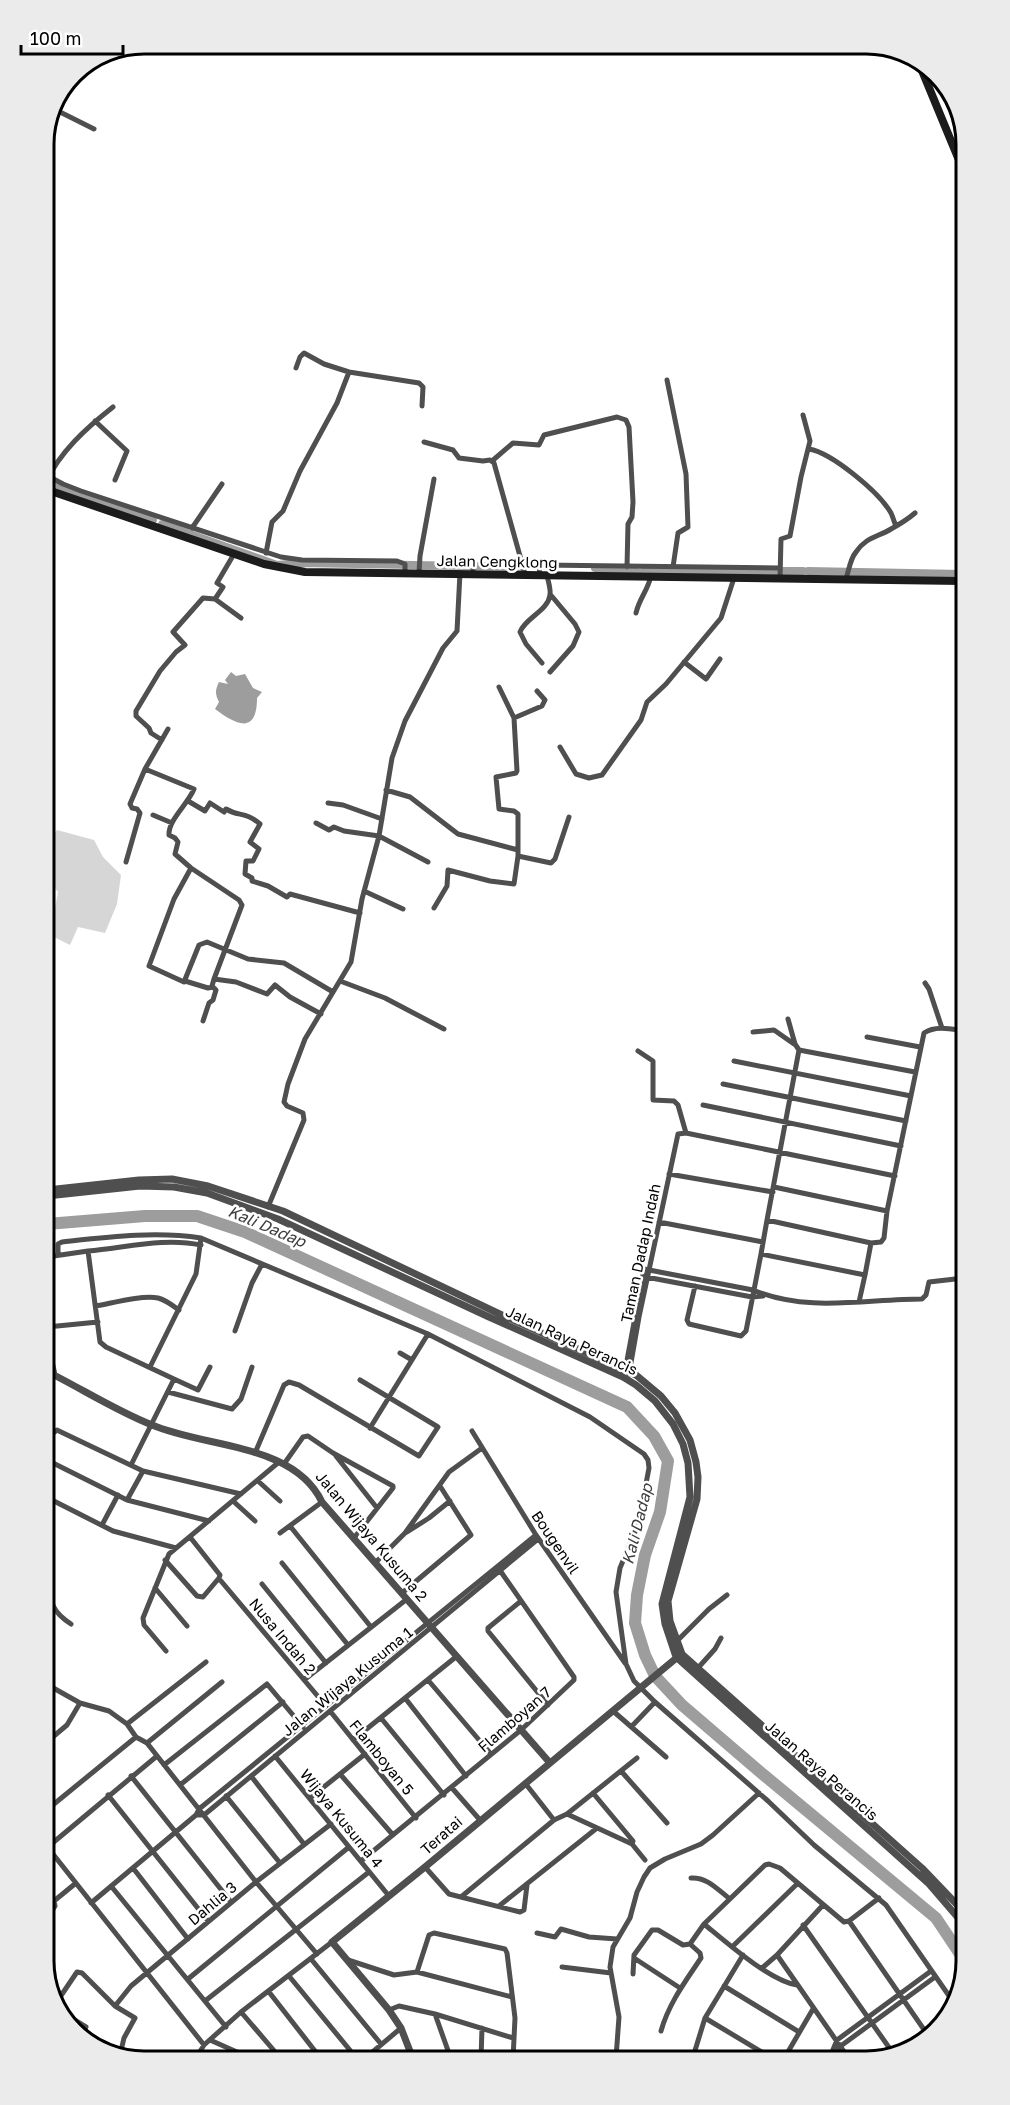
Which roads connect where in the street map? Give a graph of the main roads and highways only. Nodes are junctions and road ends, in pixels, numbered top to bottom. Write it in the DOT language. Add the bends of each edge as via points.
graph roads {
  1 [pos="924,75"];
  2 [pos="956,153"];
  3 [pos="54,492"];
  4 [pos="956,581"];
  1 -- 2 [label="main road"];
  3 -- 4 [label="main road, Jalan Cengklong" via="234,554 305,572 405,573 420,568 460,573 592,576 640,572 651,576 734,578 780,573 848,574"];
}
